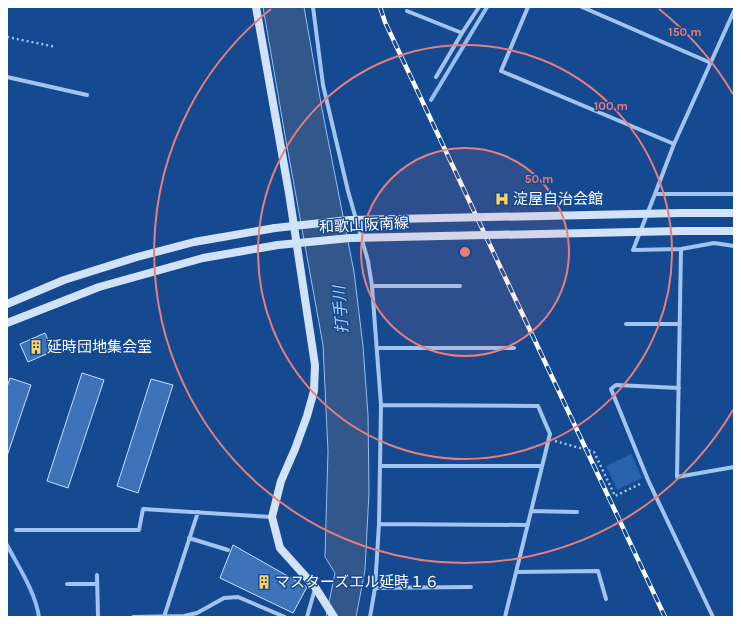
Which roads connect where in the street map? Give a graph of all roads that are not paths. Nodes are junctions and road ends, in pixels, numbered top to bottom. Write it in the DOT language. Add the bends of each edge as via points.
graph roads {
  1 [pos="256,7"];
  2 [pos="313,7"];
  3 [pos="479,7"];
  4 [pos="528,7"];
  5 [pos="582,7"];
  6 [pos="407,11"];
  7 [pos="734,11"];
  8 [pos="462,32"];
  9 [pos="711,62"];
  10 [pos="436,77"];
  11 [pos="7,78"];
  12 [pos="87,95"];
  13 [pos="674,144"];
  14 [pos="655,194"];
  15 [pos="734,194"];
  16 [pos="734,213"];
  17 [pos="734,231"];
  18 [pos="734,246"];
  19 [pos="681,250"];
  20 [pos="372,286"];
  21 [pos="460,286"];
  22 [pos="7,304"];
  23 [pos="7,322"];
  24 [pos="626,324"];
  25 [pos="680,324"];
  26 [pos="377,348"];
  27 [pos="514,348"];
  28 [pos="679,388"];
  29 [pos="381,405"];
  30 [pos="380,466"];
  31 [pos="542,466"];
  32 [pos="734,467"];
  33 [pos="531,511"];
  34 [pos="198,512"];
  35 [pos="577,512"];
  36 [pos="272,517"];
  37 [pos="379,524"];
  38 [pos="528,525"];
  39 [pos="16,530"];
  40 [pos="189,538"];
  41 [pos="228,550"];
  42 [pos="516,572"];
  43 [pos="97,575"];
  44 [pos="67,584"];
  45 [pos="97,584"];
  46 [pos="315,586"];
  47 [pos="471,587"];
  48 [pos="375,588"];
  49 [pos="606,599"];
  50 [pos="98,617"];
  51 [pos="133,617"];
  52 [pos="164,617"];
  53 [pos="285,617"];
  54 [pos="307,617"];
  55 [pos="334,617"];
  56 [pos="370,617"];
  57 [pos="505,617"];
  58 [pos="713,617"];
  1 -- 36 [label="main road" via="289,193 315,364 314,391 307,416 281,481"];
  2 -- 20 [label="street" via="323,84 348,191 368,261"];
  3 -- 8 [label="street"];
  4 -- 13 [label="street" via="501,71"];
  5 -- 9 [label="street"];
  6 -- 8 [label="street"];
  7 -- 9 [label="street"];
  8 -- 10 [label="street"];
  9 -- 13 [label="street"];
  11 -- 12 [label="street"];
  13 -- 14 [label="street"];
  14 -- 15 [label="street"];
  14 -- 19 [label="street" via="632,250"];
  16 -- 22 [label="main road, 和歌山阪南線, bridge" via="349,220 275,228 194,242 137,257 64,280"];
  17 -- 23 [label="main road, 和歌山阪南線, bridge" via="350,238 278,245 203,258 99,287"];
  18 -- 19 [label="street" via="714,243"];
  19 -- 25 [label="street"];
  20 -- 21 [label="street"];
  20 -- 26 [label="street"];
  24 -- 25 [label="street"];
  25 -- 28 [label="street"];
  26 -- 27 [label="street"];
  26 -- 29 [label="street"];
  28 -- 32 [label="street" via="677,477"];
  28 -- 58 [label="street" via="616,385 611,389 648,480"];
  29 -- 30 [label="street"];
  29 -- 31 [label="street" via="538,406 550,434"];
  30 -- 31 [label="street"];
  30 -- 37 [label="street"];
  31 -- 33 [label="street"];
  33 -- 35 [label="street"];
  33 -- 38 [label="street"];
  34 -- 36 [label="street"];
  34 -- 39 [label="street" via="143,509 140,530"];
  34 -- 40 [label="street"];
  36 -- 46 [label="main road" via="280,548"];
  37 -- 38 [label="street"];
  37 -- 48 [label="street"];
  38 -- 42 [label="street"];
  40 -- 41 [label="street"];
  40 -- 52 [label="street"];
  42 -- 49 [label="street" via="598,571"];
  42 -- 57 [label="street"];
  43 -- 45 [label="street"];
  44 -- 45 [label="street"];
  45 -- 50 [label="street"];
  46 -- 54 [label="street"];
  46 -- 55 [label="main road"];
  47 -- 48 [label="street"];
  48 -- 56 [label="street"];
  51 -- 52 [label="street"];
  52 -- 53 [label="street" via="197,613 224,598 238,597"];
}
